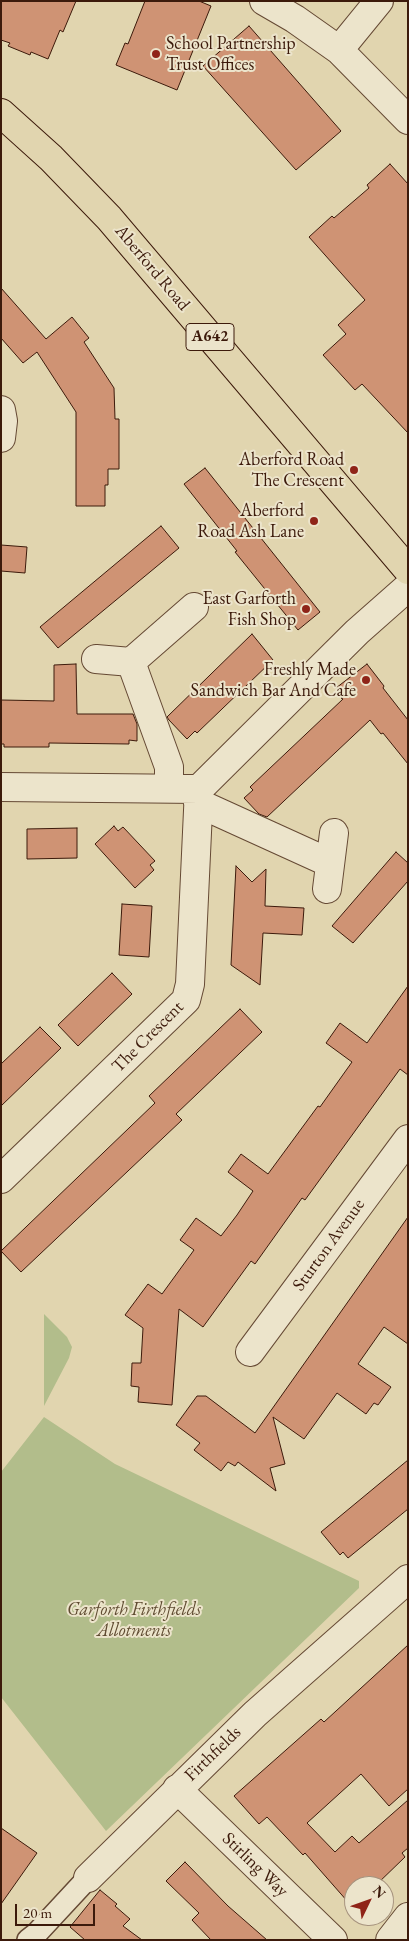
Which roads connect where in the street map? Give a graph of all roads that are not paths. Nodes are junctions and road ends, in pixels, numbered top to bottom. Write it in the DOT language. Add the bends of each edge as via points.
graph roads {
  1 [pos="264,1"];
  2 [pos="379,1"];
  3 [pos="339,50"];
  4 [pos="1,113"];
  5 [pos="408,120"];
  6 [pos="1,410"];
  7 [pos="1,438"];
  8 [pos="408,570"];
  9 [pos="408,588"];
  10 [pos="194,607"];
  11 [pos="96,658"];
  12 [pos="131,662"];
  13 [pos="1,787"];
  14 [pos="169,788"];
  15 [pos="198,796"];
  16 [pos="334,832"];
  17 [pos="408,1138"];
  18 [pos="1,1179"];
  19 [pos="250,1352"];
  20 [pos="408,1579"];
  21 [pos="178,1789"];
  22 [pos="88,1878"];
  23 [pos="408,1918"];
  24 [pos="28,1940"];
  25 [pos="332,1940"];
  26 [pos="390,1940"];
  1 -- 3 [label="street"];
  2 -- 3 [label="street"];
  3 -- 5 [label="street"];
  4 -- 8 [label="main road, Aberford Road / A642" via="52,158 109,218"];
  6 -- 7 [label="street"];
  9 -- 15 [label="street" via="357,632"];
  10 -- 12 [label="street"];
  11 -- 12 [label="street"];
  12 -- 14 [label="street" via="169,766"];
  13 -- 14 [label="street"];
  14 -- 15 [label="street"];
  15 -- 16 [label="street" via="329,876"];
  15 -- 18 [label="street, The Crescent" via="190,984 186,1000"];
  17 -- 19 [label="street, Sturton Avenue"];
  20 -- 21 [label="street, Firthfields" via="255,1714"];
  21 -- 22 [label="street, Firthfields"];
  21 -- 25 [label="street, Stirling Way"];
  22 -- 24 [label="street, Firthfields"];
  23 -- 26 [label="street"];
}
